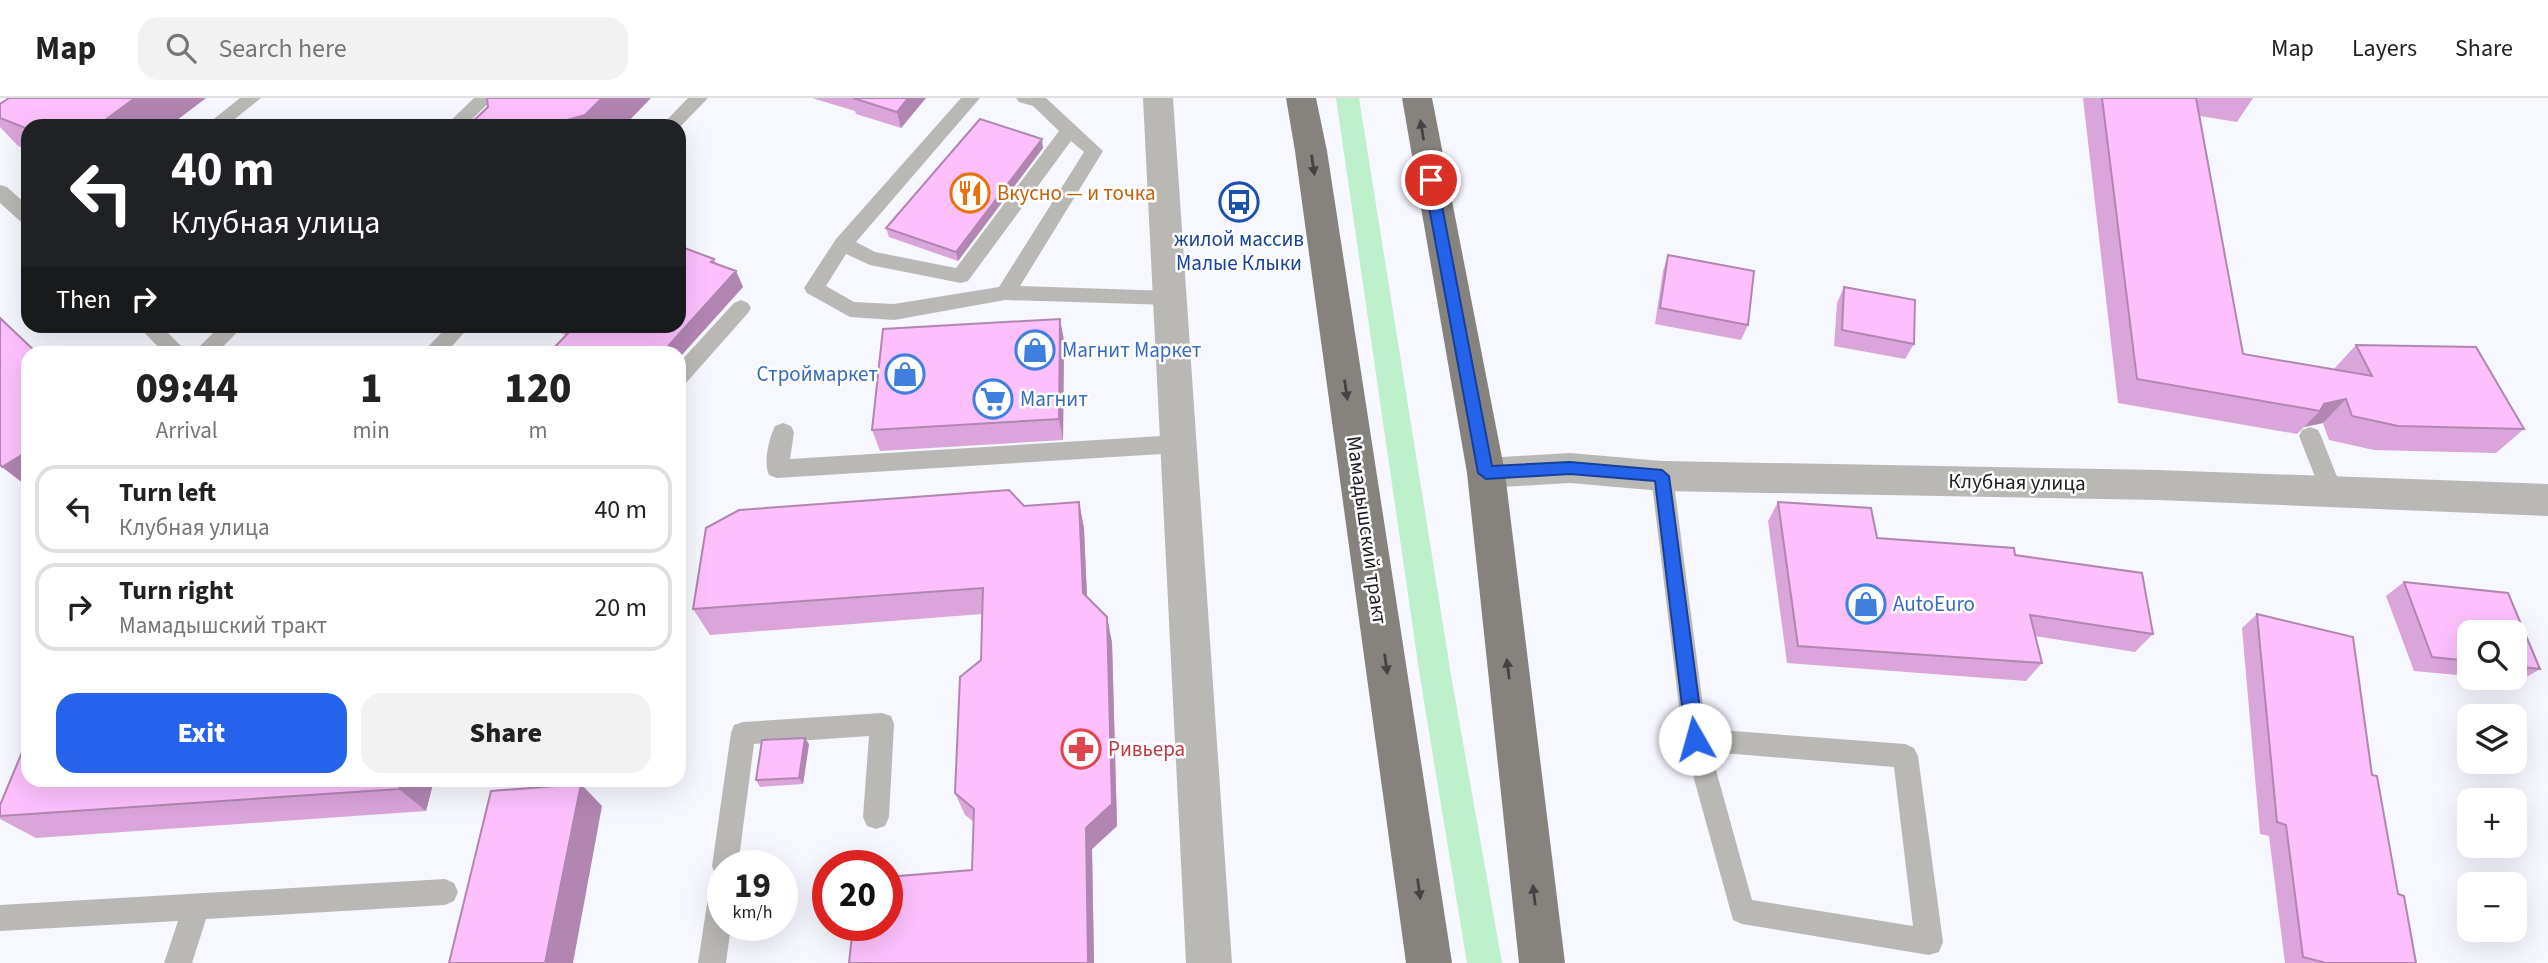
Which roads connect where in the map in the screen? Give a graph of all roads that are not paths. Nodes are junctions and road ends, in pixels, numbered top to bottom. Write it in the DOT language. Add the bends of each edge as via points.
graph roads {
  1 [pos="252,98"];
  2 [pos="485,98"];
  3 [pos="699,98"];
  4 [pos="971,98"];
  5 [pos="1025,98"];
  6 [pos="1158,98"];
  7 [pos="1301,98"];
  8 [pos="1417,98"];
  9 [pos="224,119"];
  10 [pos="462,119"];
  11 [pos="677,119"];
  12 [pos="1069,130"];
  13 [pos="0,192"];
  14 [pos="21,211"];
  15 [pos="843,244"];
  16 [pos="1005,293"];
  17 [pos="1170,298"];
  18 [pos="741,308"];
  19 [pos="156,333"];
  20 [pos="225,333"];
  21 [pos="453,333"];
  22 [pos="170,346"];
  23 [pos="211,346"];
  24 [pos="439,346"];
  25 [pos="686,369"];
  26 [pos="783,432"];
  27 [pos="2310,436"];
  28 [pos="1178,444"];
  29 [pos="1486,473"];
  30 [pos="1662,476"];
  31 [pos="2332,492"];
  32 [pos="2548,500"];
  33 [pos="1695,739"];
  34 [pos="876,817"];
  35 [pos="727,850"];
  36 [pos="445,892"];
  37 [pos="196,907"];
  38 [pos="0,918"];
  39 [pos="715,941"];
  40 [pos="178,963"];
  41 [pos="712,963"];
  42 [pos="1209,963"];
  43 [pos="1429,963"];
  44 [pos="1542,963"];
  1 -- 9 [label="lane"];
  2 -- 10 [label="lane"];
  3 -- 11 [label="lane"];
  4 -- 15 [label="lane"];
  5 -- 12 [label="lane" via="1039,102"];
  6 -- 17 [label="street"];
  7 -- 43 [label="main road, Мамадышский тракт, one-way"];
  29 -- 8 [label="main road, one-way"];
  12 -- 15 [label="lane" via="961,276 870,258"];
  12 -- 16 [label="lane" via="1094,151"];
  13 -- 14 [label="lane"];
  15 -- 16 [label="lane" via="814,288 850,309 894,312"];
  16 -- 17 [label="lane"];
  17 -- 28 [label="street"];
  18 -- 25 [label="lane"];
  19 -- 22 [label="lane"];
  20 -- 23 [label="lane"];
  21 -- 24 [label="lane"];
  26 -- 28 [label="lane" via="777,469"];
  27 -- 31 [label="lane"];
  28 -- 42 [label="street"];
  29 -- 30 [label="street, Клубная улица" via="1570,468"];
  44 -- 29 [label="main road, one-way"];
  30 -- 31 [label="street, Клубная улица"];
  30 -- 33 [label="lane"];
  31 -- 32 [label="street, Клубная улица"];
  33 -- 33 [label="lane" via="1905,757 1929,942 1742,911"];
  34 -- 35 [label="lane" via="882,724 743,733"];
  36 -- 37 [label="lane"];
  37 -- 38 [label="lane"];
  37 -- 40 [label="lane"];
  39 -- 41 [label="lane"];
}
